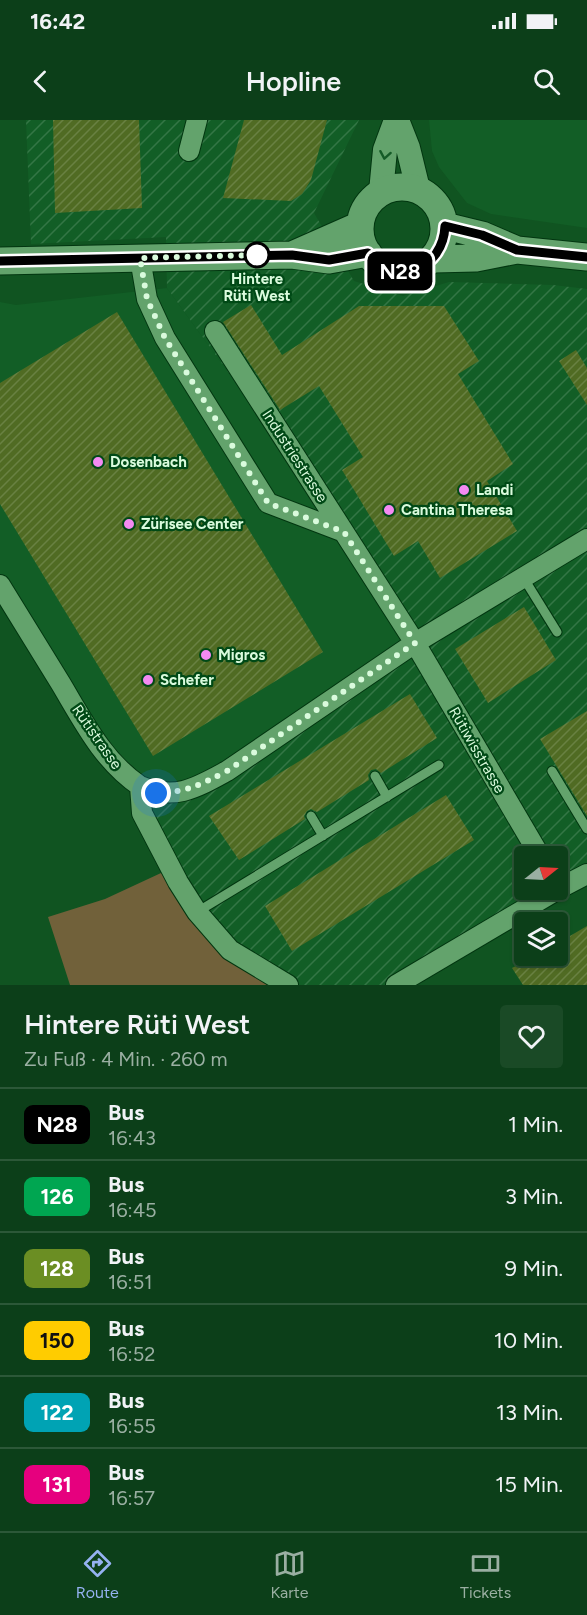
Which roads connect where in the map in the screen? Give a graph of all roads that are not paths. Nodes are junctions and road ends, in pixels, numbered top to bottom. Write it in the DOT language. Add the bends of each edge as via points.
graph roads {
  1 [pos="197,120"];
  2 [pos="397,120"];
  3 [pos="189,151"];
  4 [pos="418,189"];
  5 [pos="381,192"];
  6 [pos="360,225"];
  7 [pos="445,226"];
  8 [pos="517,250"];
  9 [pos="368,253"];
  10 [pos="292,255"];
  11 [pos="587,256"];
  12 [pos="140,258"];
  13 [pos="433,259"];
  14 [pos="0,261"];
  15 [pos="214,331"];
  16 [pos="344,532"];
  17 [pos="587,539"];
  18 [pos="523,577"];
  19 [pos="0,585"];
  20 [pos="557,632"];
  21 [pos="415,643"];
  22 [pos="439,765"];
  23 [pos="552,771"];
  24 [pos="375,776"];
  25 [pos="140,786"];
  26 [pos="387,797"];
  27 [pos="311,816"];
  28 [pos="587,829"];
  29 [pos="323,836"];
  30 [pos="534,846"];
  31 [pos="587,874"];
  32 [pos="568,883"];
  33 [pos="538,900"];
  34 [pos="197,912"];
  35 [pos="288,985"];
  36 [pos="396,985"];
  1 -- 3 [label="street"];
  2 -- 4 [label="street"];
  2 -- 5 [label="street, one-way" via="385,150"];
  4 -- 5 [label="main road" via="399,186"];
  4 -- 7 [label="main road" via="434,200"];
  5 -- 6 [label="main road" via="366,206"];
  6 -- 9 [label="main road"];
  6 -- 10 [label="main road"];
  7 -- 8 [label="main road" via="482,235"];
  7 -- 13 [label="main road" via="442,244"];
  8 -- 11 [label="main road"];
  8 -- 13 [label="main road" via="476,258"];
  9 -- 10 [label="main road" via="329,260"];
  9 -- 13 [label="main road" via="395,271 419,268"];
  10 -- 12 [label="main road"];
  12 -- 14 [label="main road"];
  12 -- 16 [label="street" via="147,299 165,338 268,503"];
  15 -- 16 [label="street, Industriestrasse"];
  16 -- 21 [label="street, Industriestrasse"];
  17 -- 18 [label="street"];
  18 -- 20 [label="lane"];
  18 -- 21 [label="street"];
  19 -- 25 [label="street, Rütistrasse" via="110,762"];
  21 -- 25 [label="street" via="201,785 175,793 156,793"];
  21 -- 30 [label="street, Rütiwisstrasse"];
  22 -- 26 [label="lane"];
  23 -- 28 [label="lane"];
  24 -- 26 [label="lane"];
  25 -- 34 [label="street" via="142,813"];
  26 -- 29 [label="lane"];
  27 -- 29 [label="lane"];
  29 -- 34 [label="lane"];
  31 -- 32 [label="street"];
  33 -- 36 [label="street"];
  34 -- 35 [label="street" via="230,950"];
}
